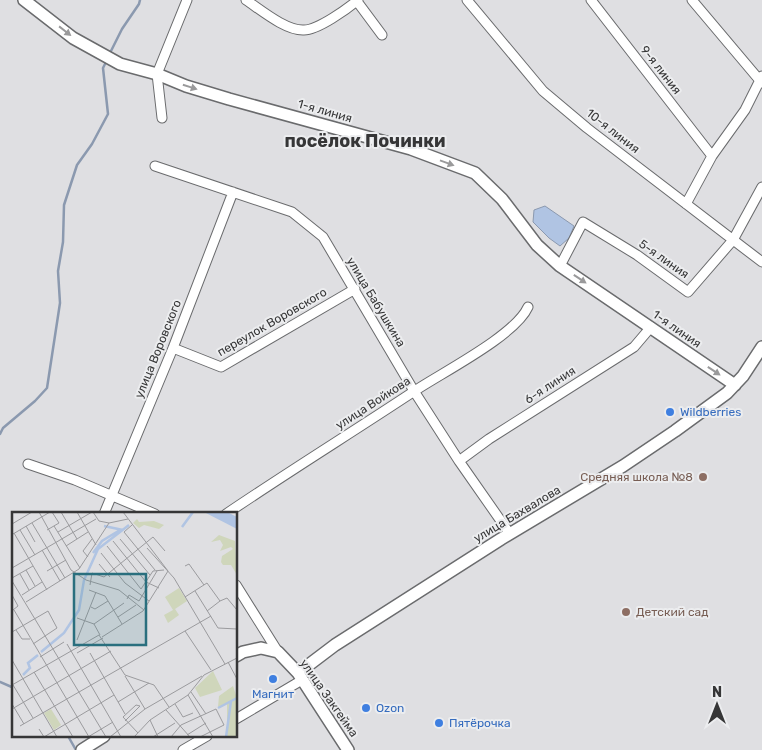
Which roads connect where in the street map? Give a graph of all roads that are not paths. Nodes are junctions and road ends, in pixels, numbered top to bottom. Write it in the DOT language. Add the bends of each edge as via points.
graph roads {
  1 [pos="187,0"];
  2 [pos="246,0"];
  3 [pos="357,0"];
  4 [pos="466,0"];
  5 [pos="591,0"];
  6 [pos="692,0"];
  7 [pos="26,2"];
  8 [pos="382,36"];
  9 [pos="157,74"];
  10 [pos="761,80"];
  11 [pos="162,118"];
  12 [pos="712,156"];
  13 [pos="155,166"];
  14 [pos="762,187"];
  15 [pos="233,192"];
  16 [pos="686,204"];
  17 [pos="733,240"];
  18 [pos="762,262"];
  19 [pos="560,266"];
  20 [pos="354,289"];
  21 [pos="528,308"];
  22 [pos="651,327"];
  23 [pos="762,347"];
  24 [pos="173,348"];
  25 [pos="735,385"];
  26 [pos="414,391"];
  27 [pos="459,461"];
  28 [pos="28,464"];
  29 [pos="111,496"];
  30 [pos="105,512"];
  31 [pos="150,512"];
  32 [pos="229,512"];
  33 [pos="510,534"];
  34 [pos="238,588"];
  35 [pos="278,652"];
  36 [pos="238,655"];
  37 [pos="300,676"];
  38 [pos="238,718"];
  39 [pos="101,738"];
  40 [pos="204,738"];
  41 [pos="82,750"];
  42 [pos="183,750"];
  43 [pos="348,750"];
  1 -- 9 [label="street"];
  2 -- 3 [label="street" via="290,28 304,30 317,27"];
  3 -- 8 [label="street"];
  4 -- 16 [label="street, 10-я линия" via="543,91"];
  5 -- 12 [label="street, 9-я линия"];
  6 -- 10 [label="street"];
  7 -- 9 [label="street, 1-я линия, one-way" via="73,38 107,57"];
  9 -- 11 [label="street"];
  9 -- 19 [label="street, 1-я линия, one-way" via="229,99 411,150 475,173 502,199 537,245"];
  10 -- 12 [label="street" via="745,110"];
  12 -- 16 [label="street"];
  13 -- 15 [label="street, улица Бабушкина"];
  14 -- 17 [label="street, 5-я линия"];
  15 -- 20 [label="street, улица Бабушкина" via="292,212 323,237"];
  15 -- 24 [label="street, улица Воровского"];
  16 -- 17 [label="street, 10-я линия"];
  17 -- 18 [label="street, 10-я линия"];
  17 -- 19 [label="street, 5-я линия" via="688,292 583,222"];
  19 -- 22 [label="street, 1-я линия, one-way"];
  20 -- 24 [label="street, переулок Воровского" via="221,367"];
  20 -- 26 [label="street, улица Бабушкина"];
  21 -- 26 [label="street, улица Войкова" via="524,317 505,332"];
  22 -- 25 [label="street, 1-я линия, one-way"];
  22 -- 27 [label="street, 6-я линия" via="634,347"];
  23 -- 25 [label="street, улица Бахвалова"];
  24 -- 29 [label="street, улица Воровского"];
  25 -- 33 [label="street, улица Бахвалова" via="623,466"];
  26 -- 27 [label="street, улица Бабушкина"];
  26 -- 32 [label="street, улица Войкова"];
  27 -- 33 [label="street, улица Бабушкина"];
  28 -- 29 [label="street"];
  29 -- 30 [label="street, улица Воровского"];
  29 -- 31 [label="street"];
  33 -- 37 [label="street, улица Бахвалова" via="335,645"];
  34 -- 35 [label="street"];
  35 -- 36 [label="street" via="261,648"];
  35 -- 37 [label="street, улица Закгейма"];
  37 -- 38 [label="street"];
  37 -- 43 [label="street, улица Закгейма"];
  39 -- 41 [label="street"];
  40 -- 42 [label="street"];
}
